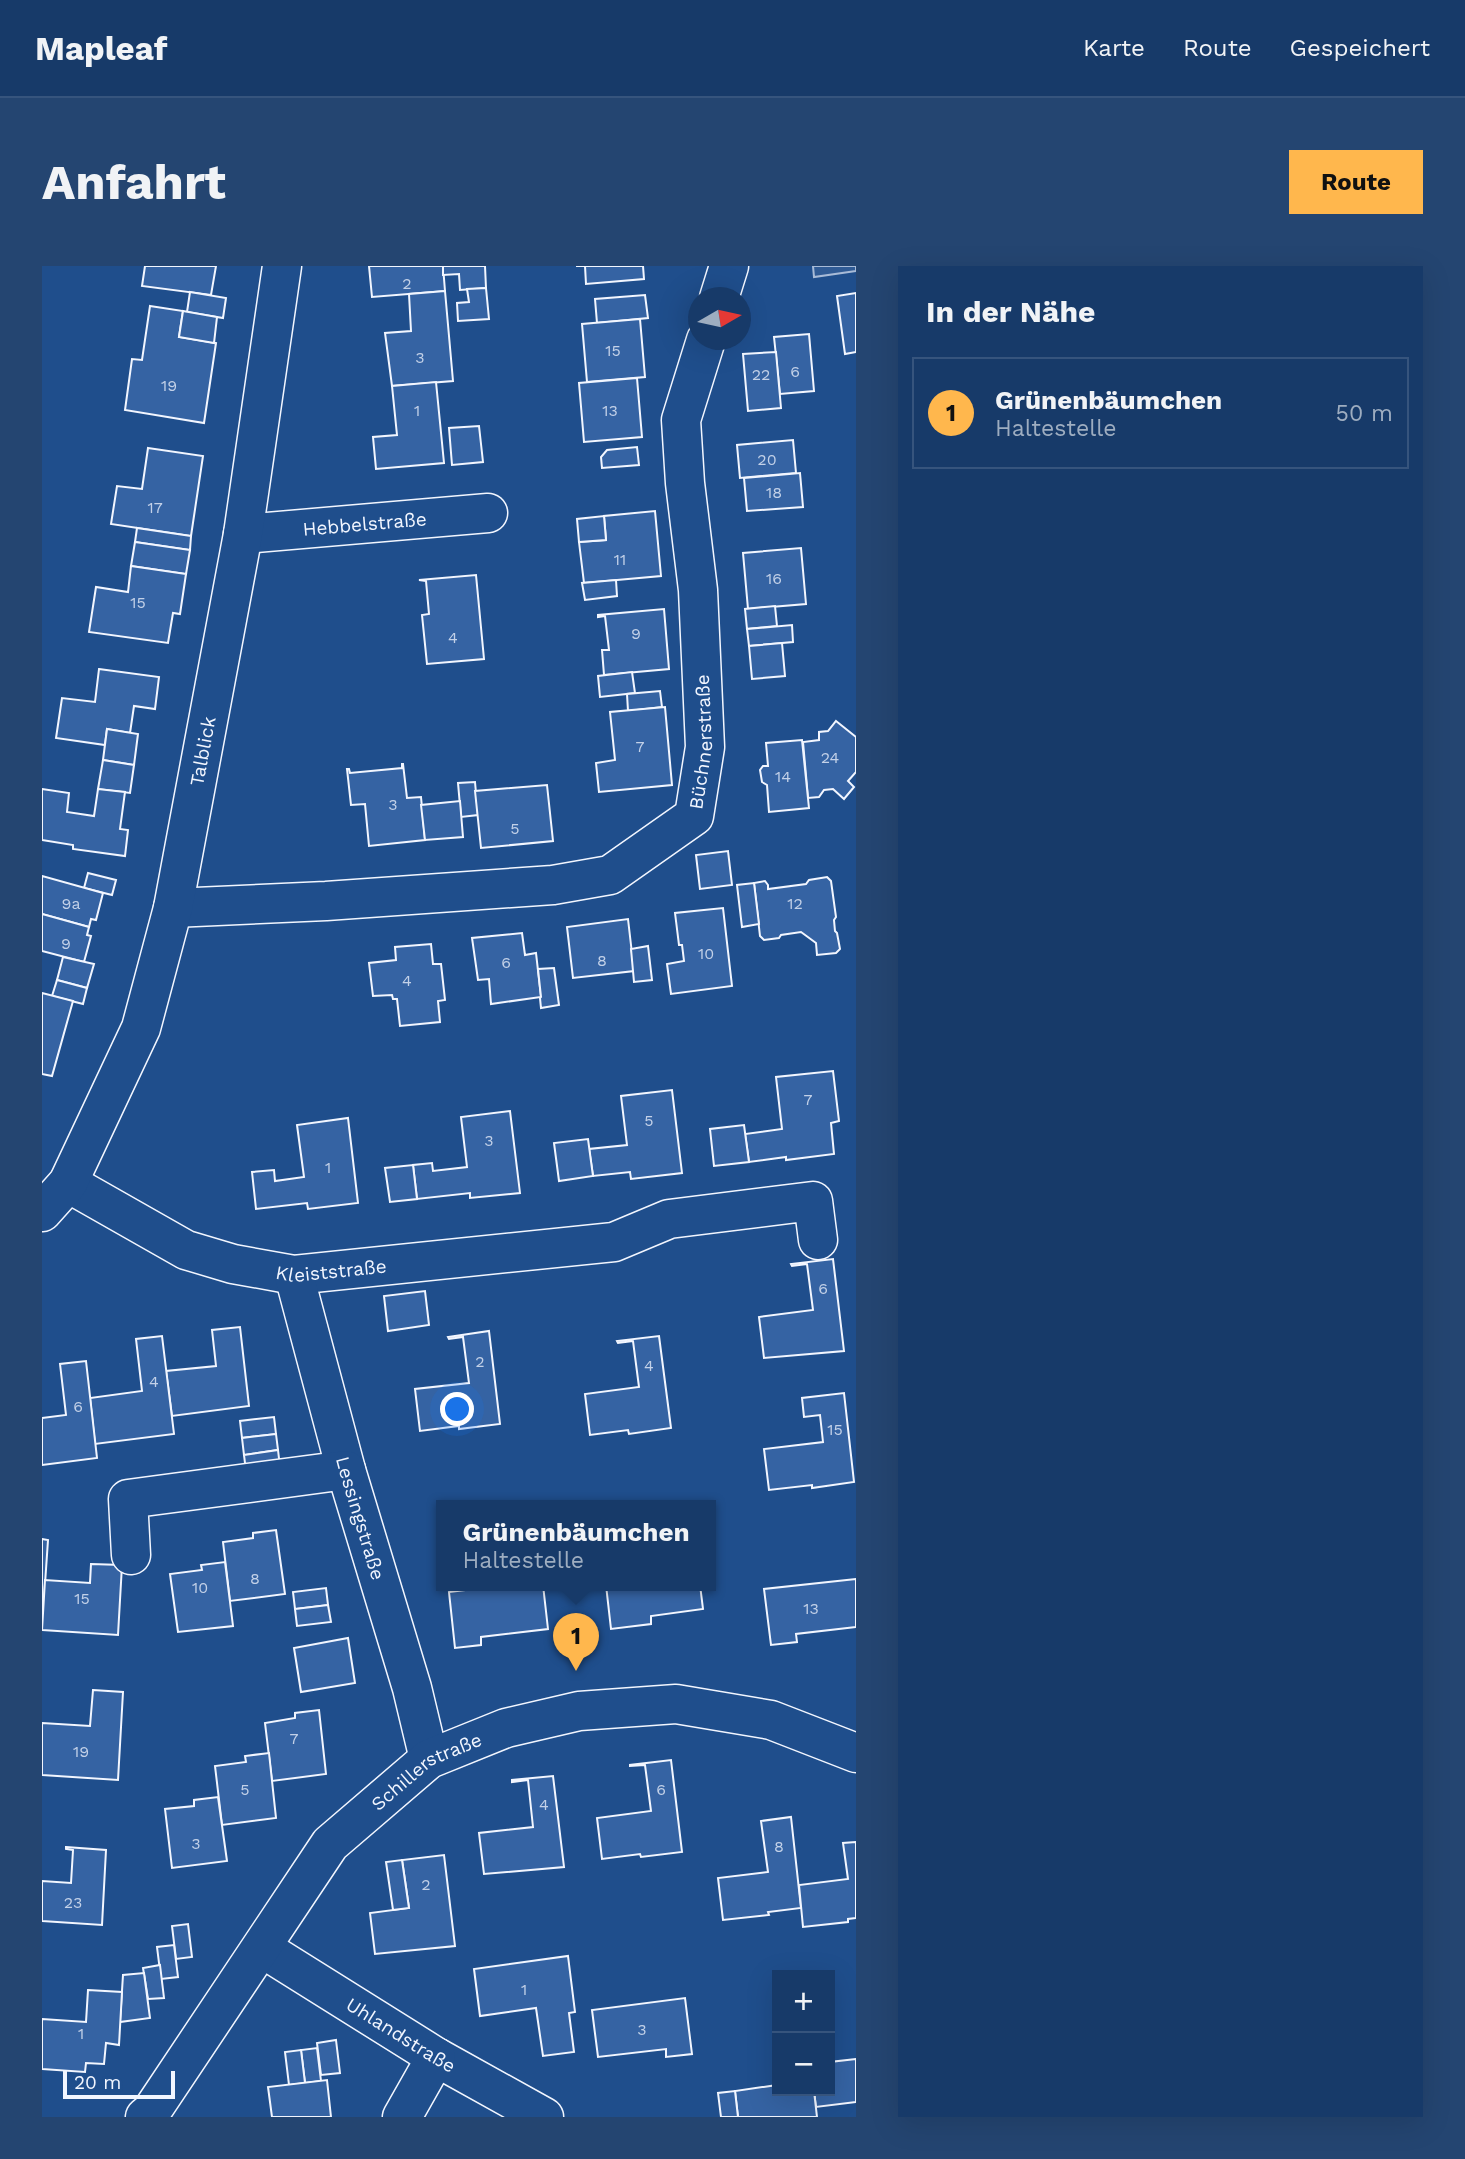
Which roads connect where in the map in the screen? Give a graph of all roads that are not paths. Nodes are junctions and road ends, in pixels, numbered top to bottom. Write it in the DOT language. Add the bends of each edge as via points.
graph roads {
  1 [pos="282,266"];
  2 [pos="729,266"];
  3 [pos="722,287"];
  4 [pos="703,350"];
  5 [pos="488,513"];
  6 [pos="243,534"];
  7 [pos="173,908"];
  8 [pos="68,1183"];
  9 [pos="42,1212"];
  10 [pos="818,1240"];
  11 [pos="294,1275"];
  12 [pos="346,1470"];
  13 [pos="131,1555"];
  14 [pos="856,1752"];
  15 [pos="429,1759"];
  16 [pos="262,1948"];
  17 [pos="436,2057"];
  18 [pos="145,2117"];
  19 [pos="402,2117"];
  20 [pos="544,2117"];
  1 -- 6 [label="street, Talblick"];
  2 -- 3 [label="street"];
  4 -- 7 [label="street, Büchnerstraße" via="681,420 698,590 705,747 694,816 610,875 564,883 326,901"];
  5 -- 6 [label="street, Hebbelstraße"];
  6 -- 7 [label="street, Talblick"];
  7 -- 8 [label="street, Talblick" via="141,1028"];
  8 -- 9 [label="street, Talblick"];
  8 -- 11 [label="street, Kleiststraße" via="187,1250"];
  10 -- 11 [label="street, Kleiststraße" via="813,1201 669,1219 614,1242"];
  11 -- 12 [label="street, Lessingstraße"];
  12 -- 13 [label="street" via="128,1499"];
  12 -- 15 [label="street, Lessingstraße"];
  14 -- 15 [label="street, Schillerstraße" via="771,1720 676,1704 579,1710 506,1728"];
  15 -- 16 [label="street, Schillerstraße" via="331,1844"];
  16 -- 17 [label="street, Uhlandstraße"];
  16 -- 18 [label="street, Schillerstraße"];
  17 -- 19 [label="street"];
  17 -- 20 [label="street, Uhlandstraße"];
}
